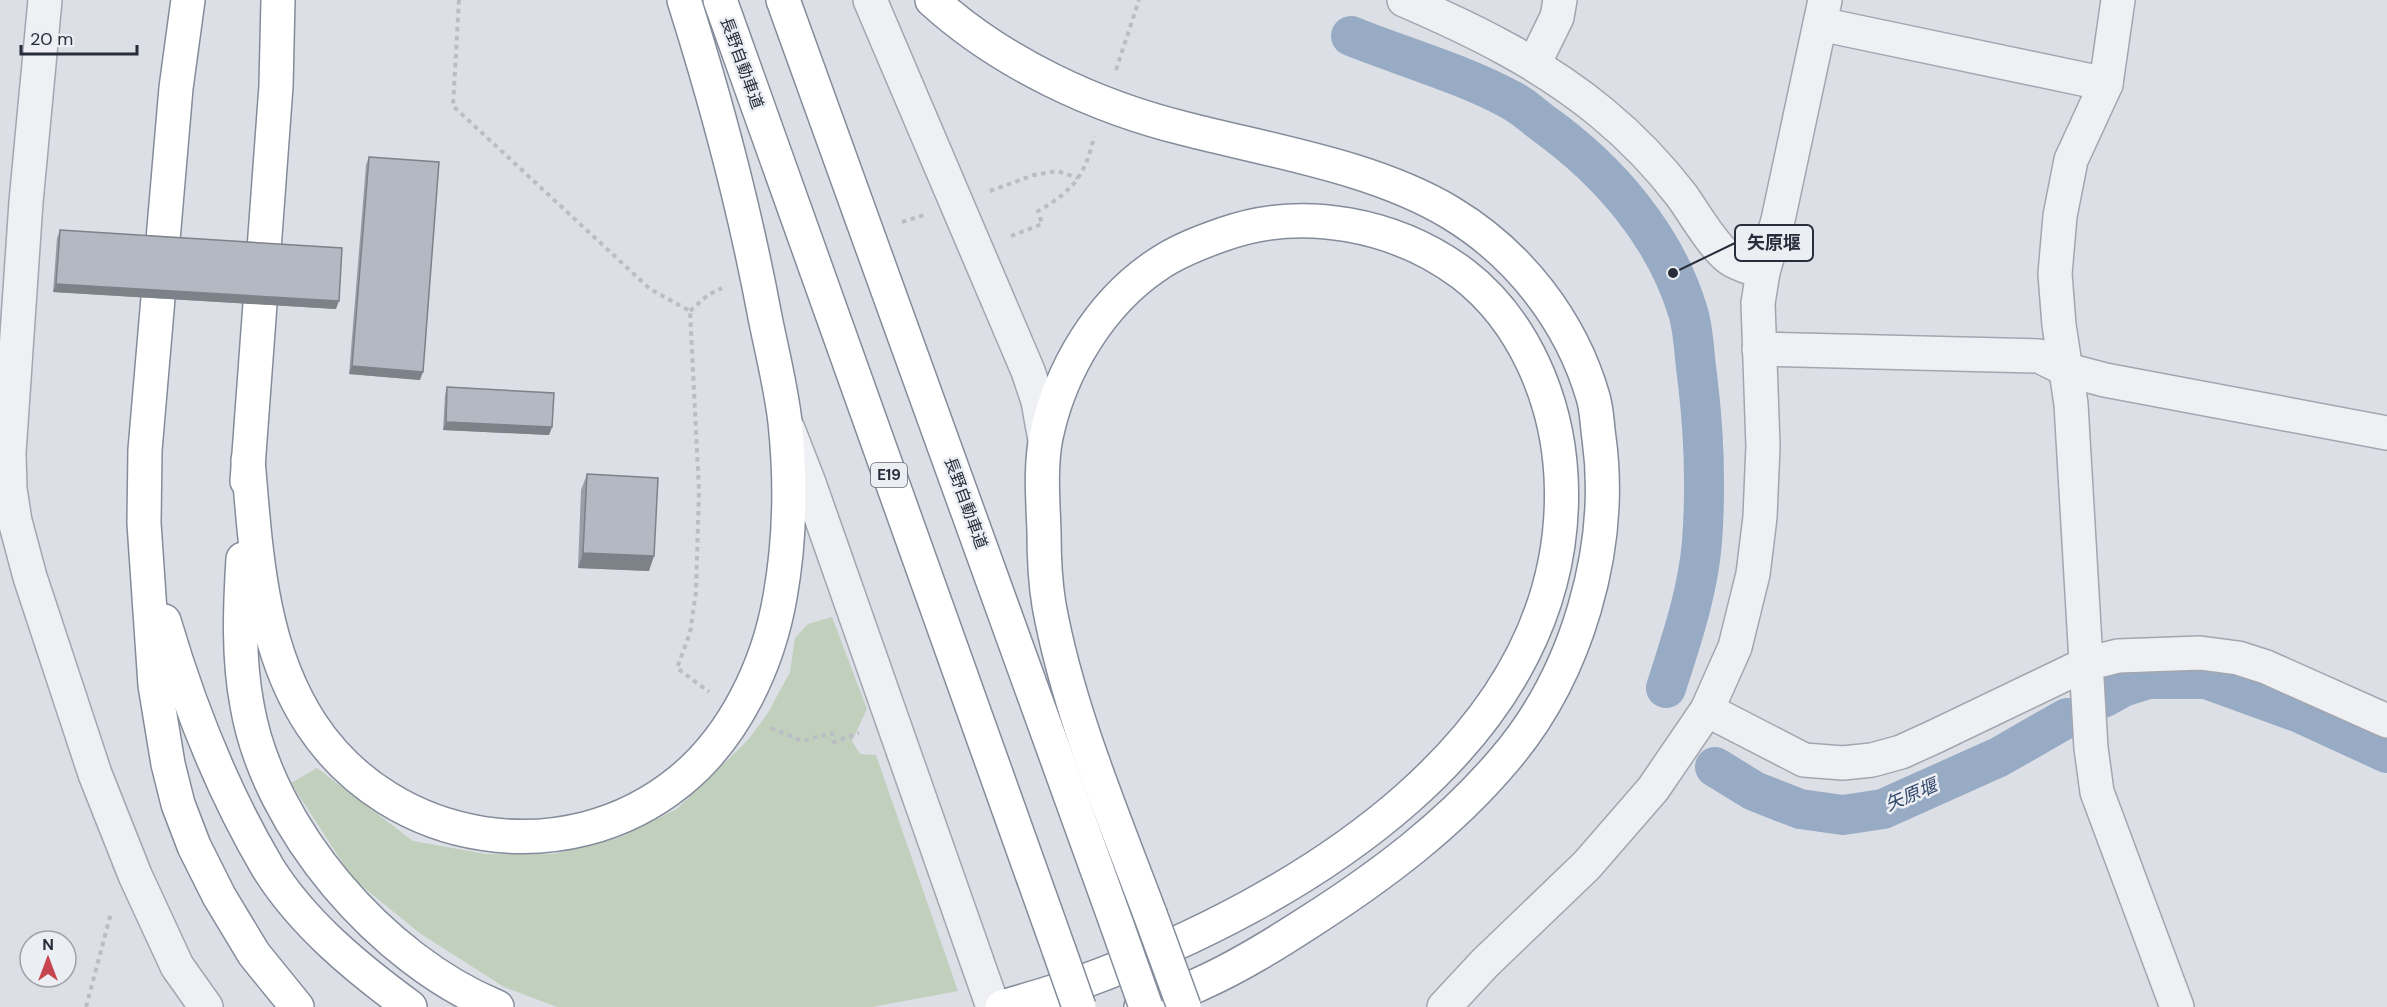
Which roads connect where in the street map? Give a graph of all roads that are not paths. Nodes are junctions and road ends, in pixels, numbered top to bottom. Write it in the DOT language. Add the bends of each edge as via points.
graph roads {
  1 [pos="45,0"];
  2 [pos="188,0"];
  3 [pos="278,0"];
  4 [pos="684,0"];
  5 [pos="720,0"];
  6 [pos="783,0"];
  7 [pos="870,0"];
  8 [pos="932,0"];
  9 [pos="1404,0"];
  10 [pos="1560,0"];
  11 [pos="2118,0"];
  12 [pos="1823,12"];
  13 [pos="1534,64"];
  14 [pos="2106,84"];
  15 [pos="1763,272"];
  16 [pos="1759,349"];
  17 [pos="2067,370"];
  18 [pos="785,421"];
  19 [pos="2387,433"];
  20 [pos="1045,440"];
  21 [pos="248,460"];
  22 [pos="144,523"];
  23 [pos="2086,664"];
  24 [pos="1707,710"];
  25 [pos="2387,721"];
  26 [pos="993,999"];
  27 [pos="206,1007"];
  28 [pos="297,1007"];
  29 [pos="410,1007"];
  30 [pos="497,1007"];
  31 [pos="1079,1007"];
  32 [pos="1144,1007"];
  33 [pos="1184,1007"];
  34 [pos="1444,1007"];
  35 [pos="2177,1007"];
  1 -- 27 [label="street" via="9,453 15,521 95,774 177,966"];
  2 -- 22 [label="highway" via="176,88 145,450"];
  3 -- 21 [label="highway" via="276,87"];
  4 -- 18 [label="highway" via="741,202"];
  5 -- 31 [label="highway, 長野自動車道 / E19, bridge"];
  6 -- 32 [label="highway, 長野自動車道, bridge"];
  7 -- 20 [label="street" via="1028,371"];
  8 -- 32 [label="highway" via="987,42 1043,76 1120,108 1181,128 1346,169 1448,211 1520,267 1554,313 1578,355 1594,401 1601,451 1602,503 1597,560 1584,614 1539,710 1507,758 1422,843 1365,886 1261,952"];
  9 -- 13 [label="street" via="1469,28"];
  10 -- 13 [label="street" via="1557,17"];
  11 -- 14 [label="street"];
  12 -- 14 [label="street"];
  12 -- 15 [label="street"];
  13 -- 15 [label="street" via="1602,113 1638,146 1729,258"];
  14 -- 17 [label="street" via="2071,160 2060,216 2055,274"];
  15 -- 16 [label="street" via="1758,303"];
  16 -- 17 [label="street" via="2038,356"];
  16 -- 24 [label="street" via="1763,446 1753,574 1735,647"];
  17 -- 19 [label="street"];
  17 -- 23 [label="street"];
  18 -- 21 [label="highway" via="787,530 780,597 755,680 732,722 680,781 645,805 610,822 531,837 452,828 413,813 376,791 342,763 311,724 286,678 268,622 257,569"];
  18 -- 26 [label="street"];
  20 -- 26 [label="highway" via="1070,369 1094,327 1124,292 1157,264 1197,243 1240,228 1283,222 1330,222 1377,230 1422,248 1465,276 1501,311 1523,344 1553,416 1562,494 1549,586 1519,661 1491,709 1428,780 1338,852 1240,913 1082,982"];
  20 -- 33 [label="highway, bridge" via="1042,478 1048,603 1064,669"];
  21 -- 30 [label="highway" via="241,654 247,706 260,754 285,811 315,858 353,905 430,970"];
  22 -- 28 [label="highway" via="155,685 178,804 219,896 254,954"];
  22 -- 29 [label="highway" via="159,603 178,669 225,784 269,868 325,937"];
  23 -- 24 [label="street" via="1926,741 1872,760 1843,763 1804,759"];
  23 -- 25 [label="street" via="2118,656 2158,654 2200,653 2238,658"];
  23 -- 35 [label="street" via="2097,792"];
  24 -- 34 [label="street" via="1653,789 1587,865"];
}
